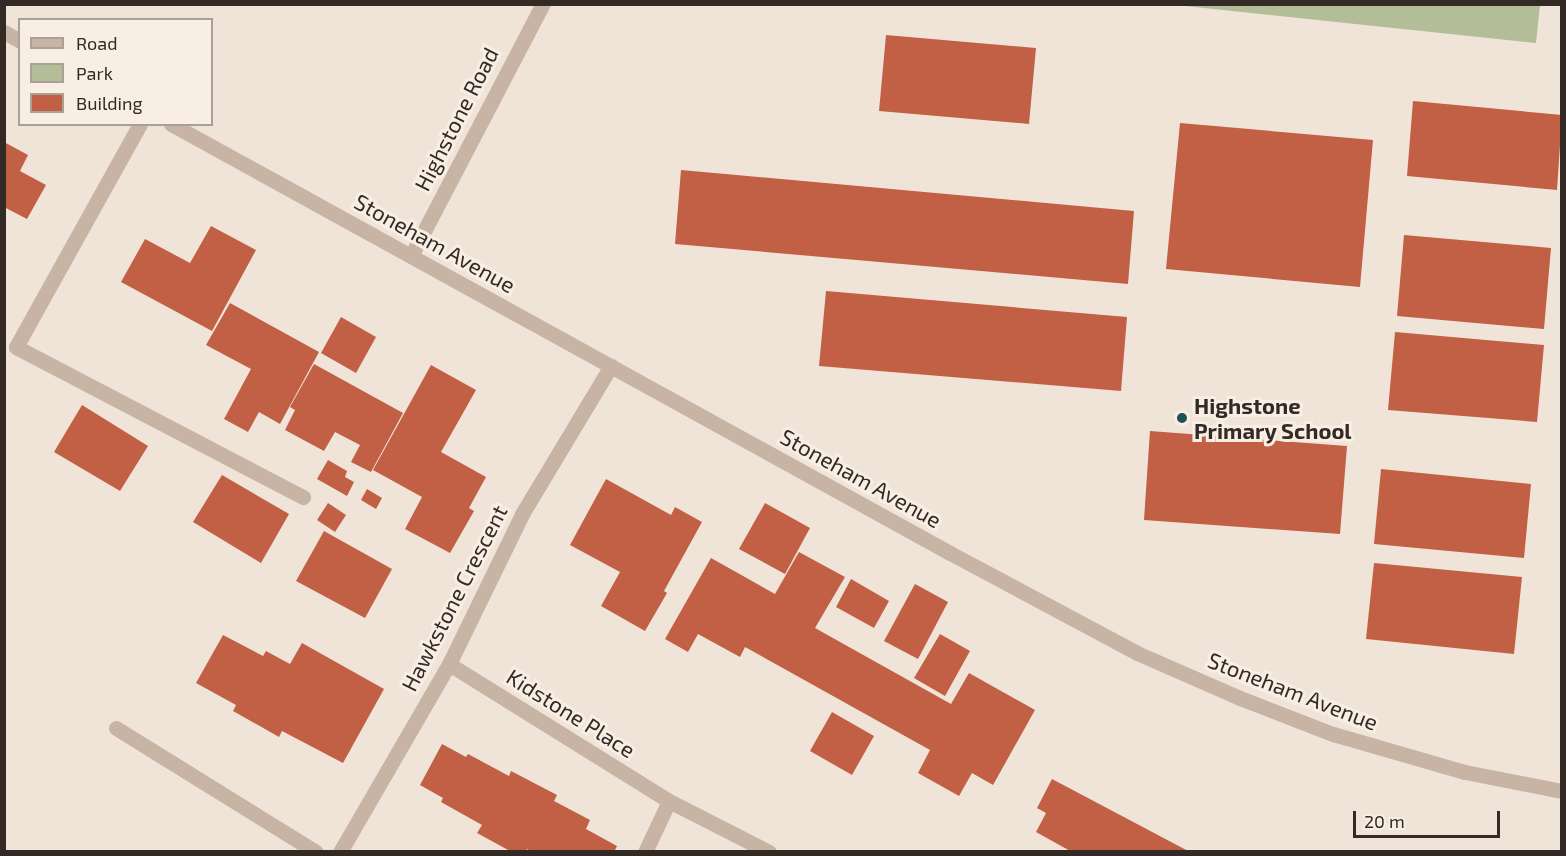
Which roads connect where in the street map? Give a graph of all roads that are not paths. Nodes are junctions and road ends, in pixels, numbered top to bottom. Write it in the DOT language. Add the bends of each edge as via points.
graph roads {
  1 [pos="543,4"];
  2 [pos="4,32"];
  3 [pos="18,40"];
  4 [pos="139,126"];
  5 [pos="175,126"];
  6 [pos="411,256"];
  7 [pos="10,344"];
  8 [pos="611,366"];
  9 [pos="303,497"];
  10 [pos="448,664"];
  11 [pos="116,728"];
  12 [pos="1562,791"];
  13 [pos="669,801"];
  14 [pos="316,852"];
  15 [pos="340,852"];
  16 [pos="645,852"];
  17 [pos="769,852"];
  1 -- 6 [label="street, Highstone Road"];
  2 -- 3 [label="street"];
  4 -- 7 [label="street"];
  5 -- 6 [label="street, Stoneham Avenue"];
  6 -- 8 [label="street, Stoneham Avenue"];
  7 -- 9 [label="street"];
  8 -- 10 [label="street, Hawkstone Crescent" via="522,514"];
  8 -- 12 [label="street, Stoneham Avenue" via="950,554 1147,657 1333,734 1466,772"];
  10 -- 13 [label="street, Kidstone Place"];
  10 -- 15 [label="street, Hawkstone Crescent"];
  11 -- 14 [label="street"];
  13 -- 16 [label="street"];
  13 -- 17 [label="street, Kidstone Place"];
}
